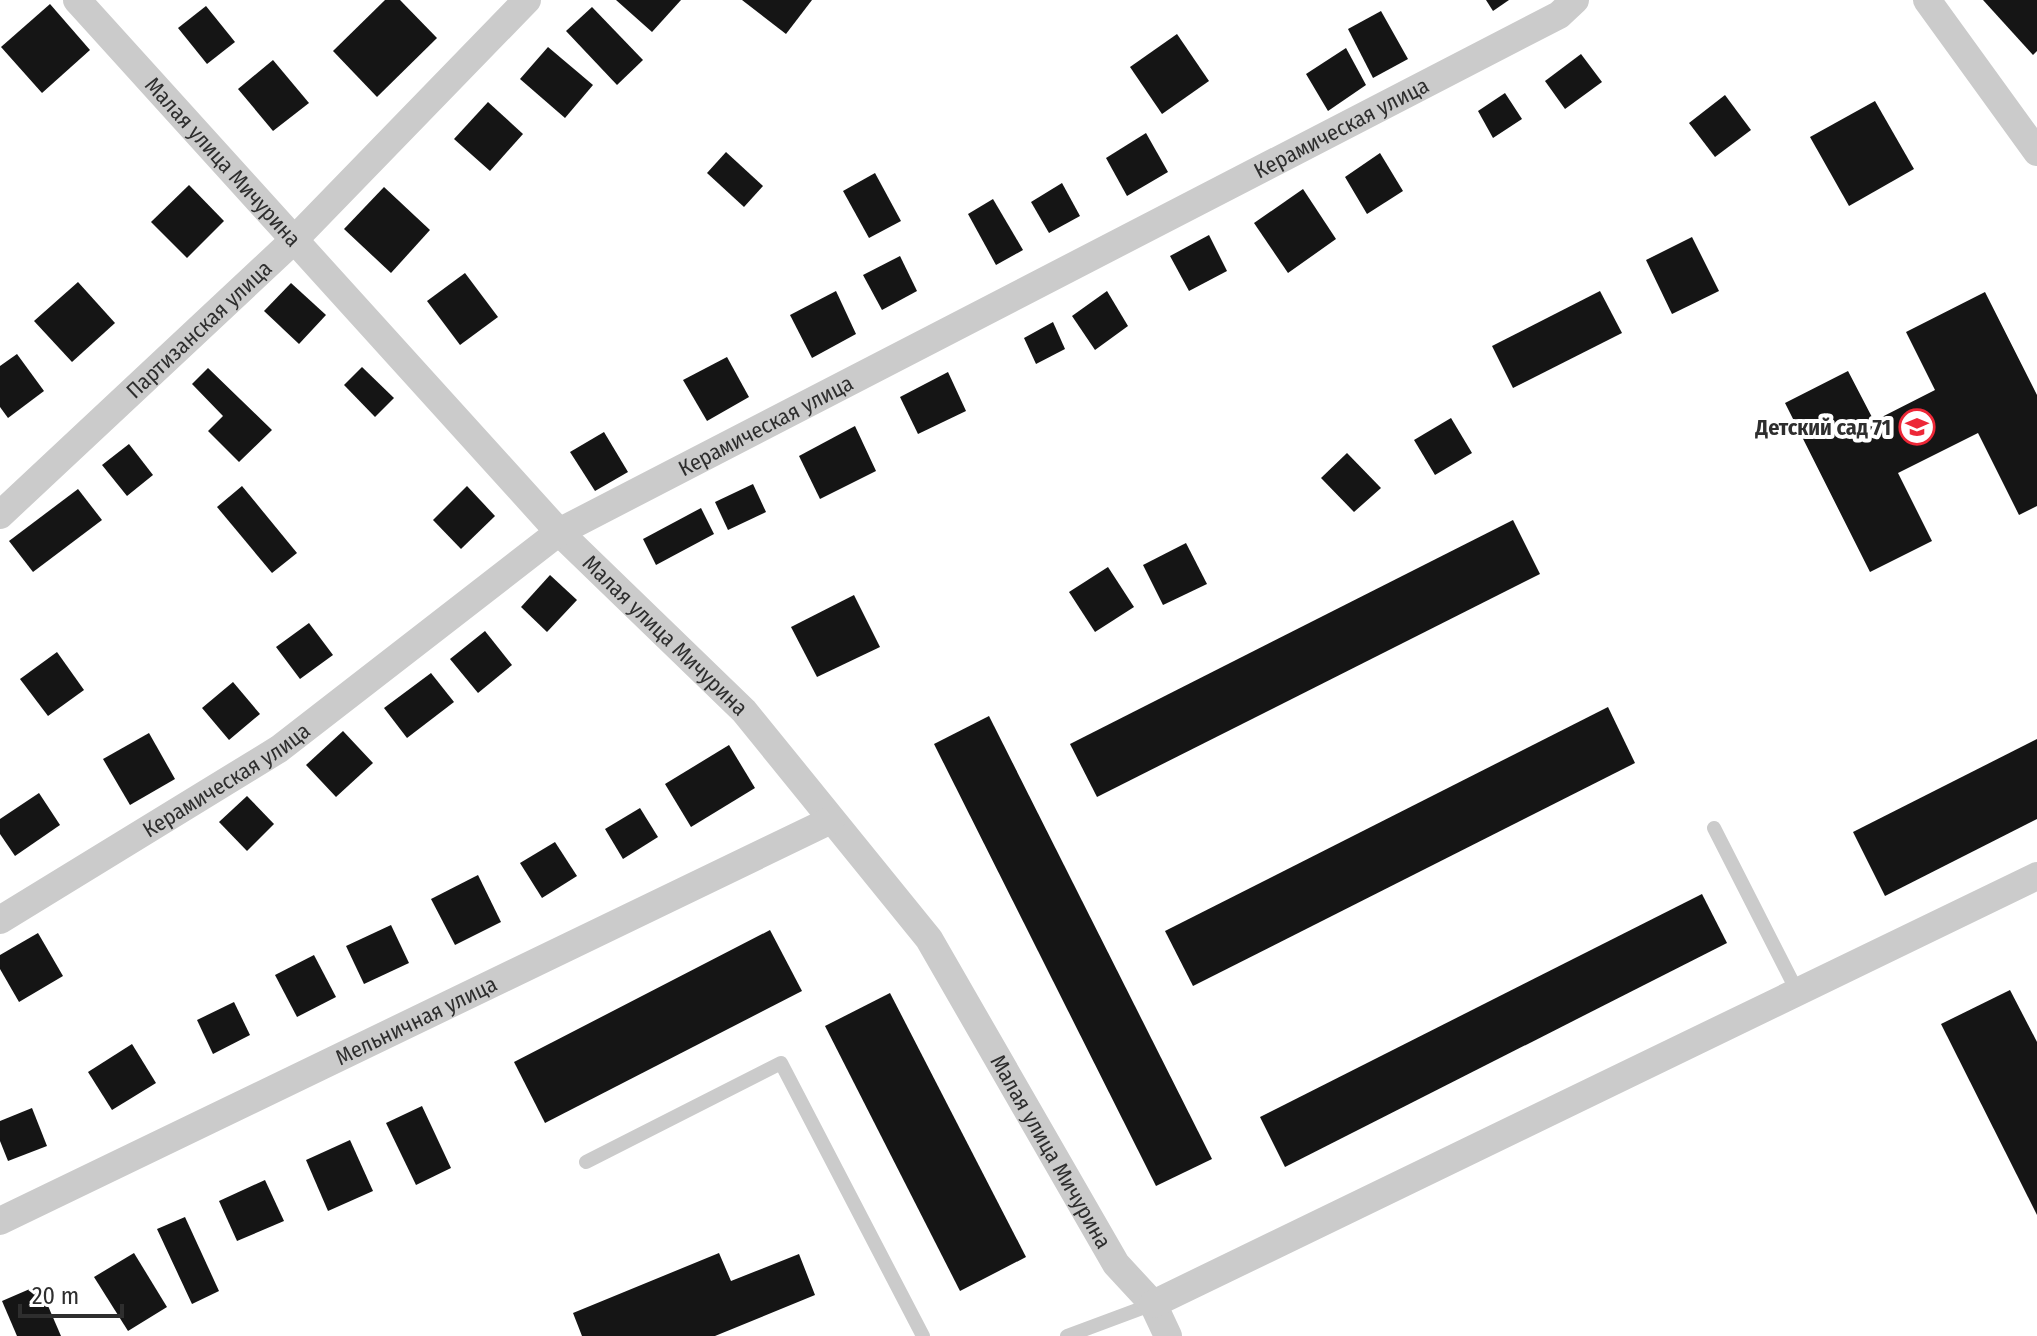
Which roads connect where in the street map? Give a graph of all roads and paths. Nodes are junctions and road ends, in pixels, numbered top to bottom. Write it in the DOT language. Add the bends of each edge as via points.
graph roads {
  1 [pos="77,0"];
  2 [pos="527,0"];
  3 [pos="1575,0"];
  4 [pos="1927,0"];
  5 [pos="2037,152"];
  6 [pos="295,239"];
  7 [pos="0,515"];
  8 [pos="559,532"];
  9 [pos="831,820"];
  10 [pos="1714,828"];
  11 [pos="2037,876"];
  12 [pos="0,920"];
  13 [pos="1797,991"];
  14 [pos="586,1162"];
  15 [pos="0,1221"];
  16 [pos="1153,1304"];
  17 [pos="923,1336"];
  18 [pos="1067,1336"];
  19 [pos="1168,1336"];
  1 -- 6 [label="street, Малая улица Мичурина"];
  2 -- 6 [label="street, Партизанская улица"];
  3 -- 8 [label="street, Керамическая улица" via="1559,15"];
  4 -- 5 [label="street"];
  6 -- 7 [label="street, Партизанская улица"];
  6 -- 8 [label="street, Малая улица Мичурина"];
  8 -- 9 [label="street, Малая улица Мичурина" via="744,711"];
  8 -- 12 [label="street, Керамическая улица" via="279,749"];
  9 -- 15 [label="street, Мельничная улица"];
  9 -- 16 [label="street, Малая улица Мичурина" via="929,939 1116,1264"];
  10 -- 13 [label="lane"];
  11 -- 13 [label="street"];
  13 -- 16 [label="street"];
  14 -- 17 [label="lane" via="781,1063"];
  16 -- 18 [label="lane"];
  16 -- 19 [label="street, Малая улица Мичурина"];
}
